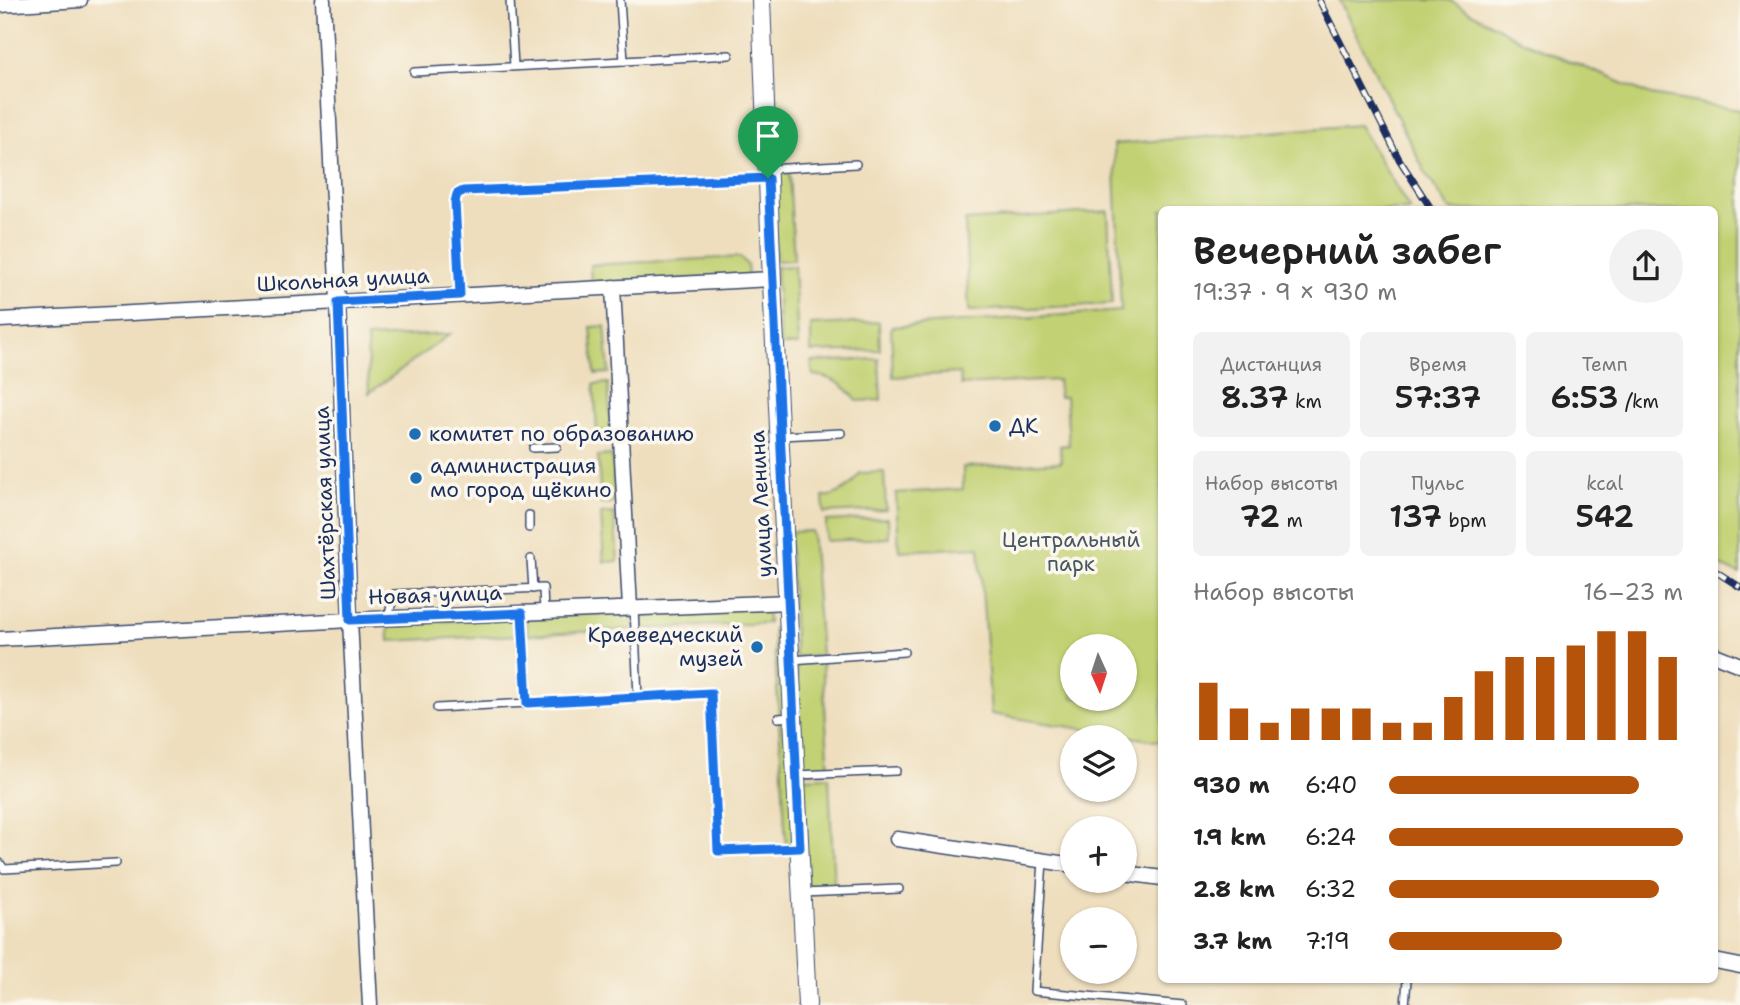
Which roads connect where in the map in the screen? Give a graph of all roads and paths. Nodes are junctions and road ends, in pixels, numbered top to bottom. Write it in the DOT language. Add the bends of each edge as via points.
graph roads {
  1 [pos="80,0"];
  2 [pos="323,0"];
  3 [pos="510,0"];
  4 [pos="620,0"];
  5 [pos="761,0"];
  6 [pos="0,5"];
  7 [pos="729,55"];
  8 [pos="624,61"];
  9 [pos="514,66"];
  10 [pos="414,72"];
  11 [pos="856,164"];
  12 [pos="768,174"];
  13 [pos="772,279"];
  14 [pos="613,287"];
  15 [pos="460,295"];
  16 [pos="338,302"];
  17 [pos="0,320"];
  18 [pos="841,433"];
  19 [pos="780,436"];
  20 [pos="557,447"];
  21 [pos="533,448"];
  22 [pos="528,515"];
  23 [pos="529,528"];
  24 [pos="531,559"];
  25 [pos="533,589"];
  26 [pos="788,602"];
  27 [pos="632,608"];
  28 [pos="544,612"];
  29 [pos="522,613"];
  30 [pos="388,618"];
  31 [pos="350,620"];
  32 [pos="0,639"];
  33 [pos="904,652"];
  34 [pos="1718,656"];
  35 [pos="791,660"];
  36 [pos="1740,665"];
  37 [pos="639,697"];
  38 [pos="527,703"];
  39 [pos="438,708"];
  40 [pos="896,771"];
  41 [pos="796,775"];
  42 [pos="897,839"];
  43 [pos="800,848"];
  44 [pos="1043,860"];
  45 [pos="0,863"];
  46 [pos="116,863"];
  47 [pos="1060,863"];
  48 [pos="1137,875"];
  49 [pos="1158,877"];
  50 [pos="899,889"];
  51 [pos="802,893"];
  52 [pos="1718,962"];
  53 [pos="1740,966"];
  54 [pos="1407,983"];
  55 [pos="370,1005"];
  56 [pos="807,1005"];
  57 [pos="1184,1005"];
  58 [pos="1405,1005"];
  1 -- 6 [label="street"];
  2 -- 16 [label="street, Шахтёрская улица"];
  3 -- 9 [label="lane"];
  4 -- 8 [label="lane"];
  5 -- 12 [label="street, улица Ленина"];
  7 -- 8 [label="lane"];
  8 -- 9 [label="lane"];
  9 -- 10 [label="lane"];
  11 -- 12 [label="lane"];
  12 -- 13 [label="street, улица Ленина"];
  12 -- 15 [label="lane" via="463,191 455,202"];
  13 -- 14 [label="street, Школьная улица"];
  13 -- 19 [label="street, улица Ленина"];
  14 -- 15 [label="street, Школьная улица"];
  14 -- 27 [label="street"];
  15 -- 16 [label="street, Школьная улица"];
  16 -- 17 [label="street, Школьная улица"];
  16 -- 31 [label="street, Шахтёрская улица"];
  18 -- 19 [label="lane"];
  19 -- 26 [label="street, улица Ленина"];
  20 -- 21 [label="lane"];
  22 -- 23 [label="lane"];
  24 -- 25 [label="lane"];
  25 -- 28 [label="lane" via="544,588"];
  25 -- 30 [label="lane" via="394,594"];
  26 -- 27 [label="street, Новая улица"];
  26 -- 35 [label="street, улица Ленина"];
  27 -- 28 [label="street, Новая улица"];
  27 -- 37 [label="lane"];
  28 -- 29 [label="street, Новая улица"];
  29 -- 30 [label="street, Новая улица"];
  29 -- 38 [label="lane"];
  30 -- 31 [label="street, Новая улица"];
  31 -- 32 [label="street, Новая улица"];
  31 -- 55 [label="street, Шахтёрская улица"];
  33 -- 35 [label="lane"];
  34 -- 36 [label="street"];
  35 -- 41 [label="street, улица Ленина" via="785,717"];
  37 -- 38 [label="lane"];
  37 -- 43 [label="lane" via="711,693 718,851"];
  38 -- 39 [label="lane"];
  40 -- 41 [label="lane"];
  41 -- 43 [label="street, улица Ленина"];
  42 -- 44 [label="street"];
  43 -- 51 [label="street, улица Ленина"];
  44 -- 47 [label="street"];
  44 -- 57 [label="lane" via="1034,991"];
  45 -- 46 [label="lane" via="4,869"];
  48 -- 49 [label="street"];
  50 -- 51 [label="lane"];
  51 -- 56 [label="street, улица Ленина"];
  52 -- 53 [label="street"];
  54 -- 58 [label="lane"];
}
